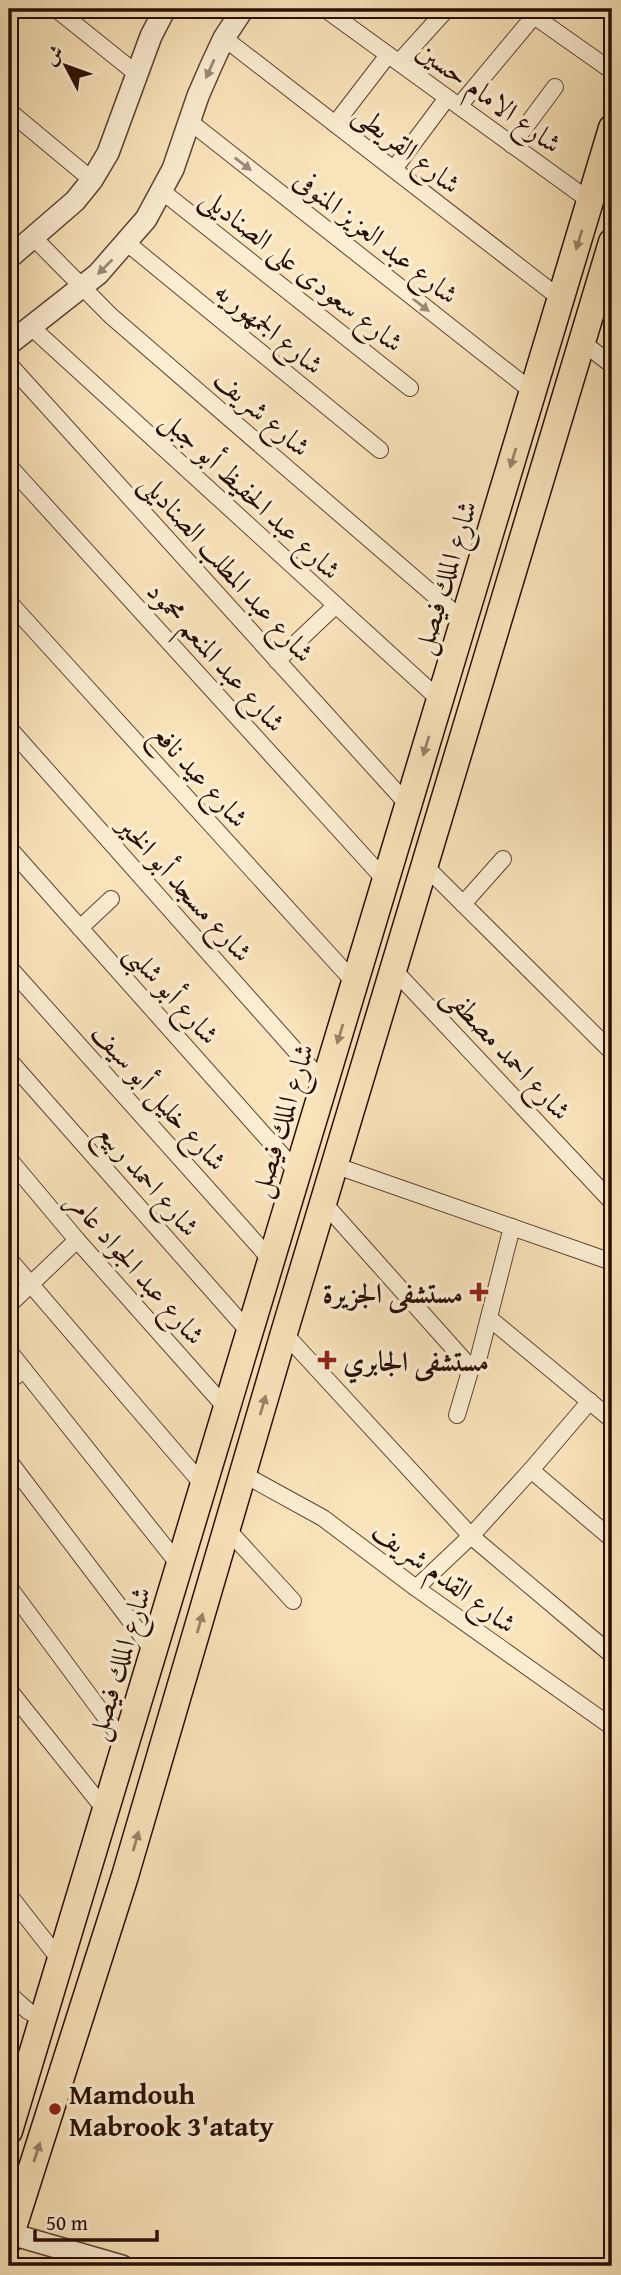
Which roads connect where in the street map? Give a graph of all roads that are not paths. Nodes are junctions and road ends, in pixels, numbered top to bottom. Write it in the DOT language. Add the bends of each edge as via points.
graph roads {
  1 [pos="56,9"];
  2 [pos="165,9"];
  3 [pos="243,9"];
  4 [pos="325,9"];
  5 [pos="447,9"];
  6 [pos="529,12"];
  7 [pos="347,15"];
  8 [pos="224,38"];
  9 [pos="394,58"];
  10 [pos="612,71"];
  11 [pos="136,74"];
  12 [pos="555,87"];
  13 [pos="453,102"];
  14 [pos="9,111"];
  15 [pos="189,121"];
  16 [pos="335,124"];
  17 [pos="612,128"];
  18 [pos="512,145"];
  19 [pos="394,169"];
  20 [pos="93,180"];
  21 [pos="163,192"];
  22 [pos="590,201"];
  23 [pos="33,237"];
  24 [pos="612,242"];
  25 [pos="127,243"];
  26 [pos="11,252"];
  27 [pos="83,288"];
  28 [pos="561,299"];
  29 [pos="30,326"];
  30 [pos="582,342"];
  31 [pos="9,344"];
  32 [pos="9,364"];
  33 [pos="612,365"];
  34 [pos="410,388"];
  35 [pos="533,393"];
  36 [pos="380,450"];
  37 [pos="9,467"];
  38 [pos="488,542"];
  39 [pos="520,545"];
  40 [pos="472,592"];
  41 [pos="505,597"];
  42 [pos="9,602"];
  43 [pos="335,606"];
  44 [pos="464,621"];
  45 [pos="277,661"];
  46 [pos="440,700"];
  47 [pos="9,728"];
  48 [pos="409,806"];
  49 [pos="9,848"];
  50 [pos="503,859"];
  51 [pos="424,865"];
  52 [pos="386,881"];
  53 [pos="111,899"];
  54 [pos="463,904"];
  55 [pos="80,928"];
  56 [pos="9,967"];
  57 [pos="393,969"];
  58 [pos="355,983"];
  59 [pos="612,1052"];
  60 [pos="9,1060"];
  61 [pos="325,1084"];
  62 [pos="9,1159"];
  63 [pos="334,1165"];
  64 [pos="298,1173"];
  65 [pos="323,1202"];
  66 [pos="612,1202"];
  67 [pos="512,1227"];
  68 [pos="77,1240"];
  69 [pos="9,1259"];
  70 [pos="272,1261"];
  71 [pos="612,1262"];
  72 [pos="30,1285"];
  73 [pos="9,1305"];
  74 [pos="489,1318"];
  75 [pos="250,1333"];
  76 [pos="284,1333"];
  77 [pos="9,1351"];
  78 [pos="471,1368"];
  79 [pos="24,1370"];
  80 [pos="9,1381"];
  81 [pos="590,1401"];
  82 [pos="227,1409"];
  83 [pos="457,1415"];
  84 [pos="612,1420"];
  85 [pos="9,1461"];
  86 [pos="531,1470"];
  87 [pos="243,1475"];
  88 [pos="204,1486"];
  89 [pos="228,1529"];
  90 [pos="471,1536"];
  91 [pos="612,1539"];
  92 [pos="180,1566"];
  93 [pos="9,1587"];
  94 [pos="416,1588"];
  95 [pos="293,1601"];
  96 [pos="154,1651"];
  97 [pos="612,1655"];
  98 [pos="9,1690"];
  99 [pos="612,1727"];
  100 [pos="126,1745"];
  101 [pos="106,1811"];
  102 [pos="89,1862"];
  103 [pos="125,1876"];
  104 [pos="9,1895"];
  105 [pos="73,1917"];
  106 [pos="107,1934"];
  107 [pos="60,1960"];
  108 [pos="9,1994"];
  109 [pos="43,2019"];
  110 [pos="9,2131"];
  111 [pos="10,2237"];
  112 [pos="122,2266"];
  1 -- 11 [label="street"];
  2 -- 11 [label="street"];
  3 -- 8 [label="street"];
  4 -- 7 [label="street, شارع الامام حسين"];
  5 -- 9 [label="street"];
  6 -- 10 [label="street"];
  6 -- 13 [label="street"];
  7 -- 9 [label="street, شارع الامام حسين"];
  8 -- 15 [label="street, one-way"];
  8 -- 16 [label="street, شارع القريطى"];
  9 -- 13 [label="street, شارع الامام حسين"];
  9 -- 16 [label="street"];
  11 -- 20 [label="street" via="108,153"];
  12 -- 18 [label="street"];
  13 -- 18 [label="street, شارع الامام حسين"];
  13 -- 19 [label="street"];
  14 -- 20 [label="street"];
  15 -- 21 [label="street"];
  15 -- 35 [label="street, شارع عبد العزيز المنوفى, one-way"];
  16 -- 19 [label="street, شارع القريطى"];
  17 -- 22 [label="main road, شارع الملك فيصل"];
  18 -- 22 [label="street, شارع الامام حسين"];
  19 -- 28 [label="street, شارع القريطى"];
  20 -- 23 [label="street"];
  21 -- 25 [label="street"];
  21 -- 34 [label="street, شارع سعودى على الصناديلى"];
  22 -- 28 [label="main road, شارع الملك فيصل, one-way"];
  23 -- 26 [label="street"];
  23 -- 27 [label="street, شارع شريف"];
  24 -- 30 [label="main road"];
  25 -- 27 [label="street, one-way"];
  25 -- 36 [label="street, شارع الجمهوريه"];
  27 -- 29 [label="street"];
  27 -- 44 [label="street, شارع شريف"];
  28 -- 35 [label="main road, شارع الملك فيصل"];
  29 -- 31 [label="street"];
  29 -- 43 [label="street, شارع عبد الحفيظ أبو جبل"];
  30 -- 33 [label="street"];
  30 -- 39 [label="main road"];
  32 -- 45 [label="street, شارع عبد المطلب الصناديلى"];
  35 -- 38 [label="main road, شارع الملك فيصل, one-way"];
  37 -- 52 [label="street, شارع عبد المنعم محمود"];
  38 -- 39 [label="main road" via="500,551"];
  38 -- 40 [label="main road, شارع الملك فيصل"];
  39 -- 41 [label="main road"];
  40 -- 41 [label="main road" via="491,584"];
  40 -- 44 [label="main road, شارع الملك فيصل"];
  41 -- 51 [label="main road"];
  42 -- 58 [label="street, شارع عيد نافع"];
  43 -- 45 [label="street"];
  43 -- 46 [label="street, شارع عبد الحفيظ أبو جبل"];
  44 -- 46 [label="main road, شارع الملك فيصل"];
  45 -- 48 [label="street, شارع عبد المطلب الصناديلى"];
  46 -- 48 [label="main road, شارع الملك فيصل, one-way"];
  47 -- 61 [label="street, شارع مسجد أبو الخير"];
  48 -- 52 [label="main road, شارع الملك فيصل"];
  49 -- 55 [label="street, شارع أبو شلبى"];
  50 -- 54 [label="street"];
  51 -- 54 [label="street"];
  51 -- 57 [label="main road"];
  52 -- 58 [label="main road, شارع الملك فيصل"];
  53 -- 55 [label="street"];
  54 -- 59 [label="street"];
  55 -- 64 [label="street, شارع أبو شلبى"];
  56 -- 70 [label="street, شارع خليل أبو سيف"];
  57 -- 63 [label="main road"];
  57 -- 66 [label="street, شارع احمد مصطفى"];
  58 -- 61 [label="main road, شارع الملك فيصل, one-way"];
  60 -- 75 [label="street, شارع احمد ربيع"];
  61 -- 64 [label="main road, شارع الملك فيصل"];
  62 -- 68 [label="street, شارع عبد الجواد عامر"];
  63 -- 65 [label="main road"];
  63 -- 67 [label="street"];
  64 -- 70 [label="main road, شارع الملك فيصل"];
  65 -- 76 [label="main road"];
  65 -- 78 [label="street"];
  67 -- 71 [label="street"];
  67 -- 74 [label="street"];
  68 -- 72 [label="street"];
  68 -- 82 [label="street, شارع عبد الجواد عامر"];
  69 -- 72 [label="street"];
  70 -- 75 [label="main road, شارع الملك فيصل"];
  72 -- 73 [label="street"];
  72 -- 88 [label="street"];
  74 -- 78 [label="street" via="477,1364"];
  74 -- 81 [label="street"];
  75 -- 82 [label="main road, شارع الملك فيصل"];
  87 -- 76 [label="main road, one-way"];
  76 -- 90 [label="street"];
  77 -- 79 [label="street"];
  78 -- 83 [label="street"];
  79 -- 80 [label="street"];
  79 -- 92 [label="street"];
  81 -- 84 [label="street"];
  81 -- 86 [label="street"];
  82 -- 88 [label="main road, شارع الملك فيصل"];
  85 -- 96 [label="street"];
  86 -- 90 [label="street"];
  86 -- 91 [label="street"];
  87 -- 89 [label="main road"];
  87 -- 94 [label="street, شارع القدم شريف" via="323,1518"];
  88 -- 92 [label="main road, شارع الملك فيصل"];
  89 -- 95 [label="street"];
  103 -- 89 [label="main road, one-way"];
  90 -- 94 [label="street"];
  90 -- 97 [label="street"];
  92 -- 96 [label="main road, شارع الملك فيصل"];
  93 -- 100 [label="street"];
  94 -- 99 [label="street, شارع القدم شريف"];
  96 -- 100 [label="main road, شارع الملك فيصل"];
  98 -- 101 [label="street"];
  100 -- 101 [label="main road, شارع الملك فيصل"];
  101 -- 102 [label="main road, شارع الملك فيصل"];
  102 -- 103 [label="main road" via="106,1878"];
  102 -- 105 [label="main road, شارع الملك فيصل"];
  103 -- 106 [label="main road"];
  104 -- 107 [label="street"];
  105 -- 106 [label="main road" via="96,1918"];
  105 -- 107 [label="main road, شارع الملك فيصل"];
  111 -- 106 [label="main road, one-way"];
  107 -- 109 [label="main road, شارع الملك فيصل"];
  108 -- 109 [label="street"];
  109 -- 110 [label="main road, شارع الملك فيصل"];
  111 -- 112 [label="street"];
}
